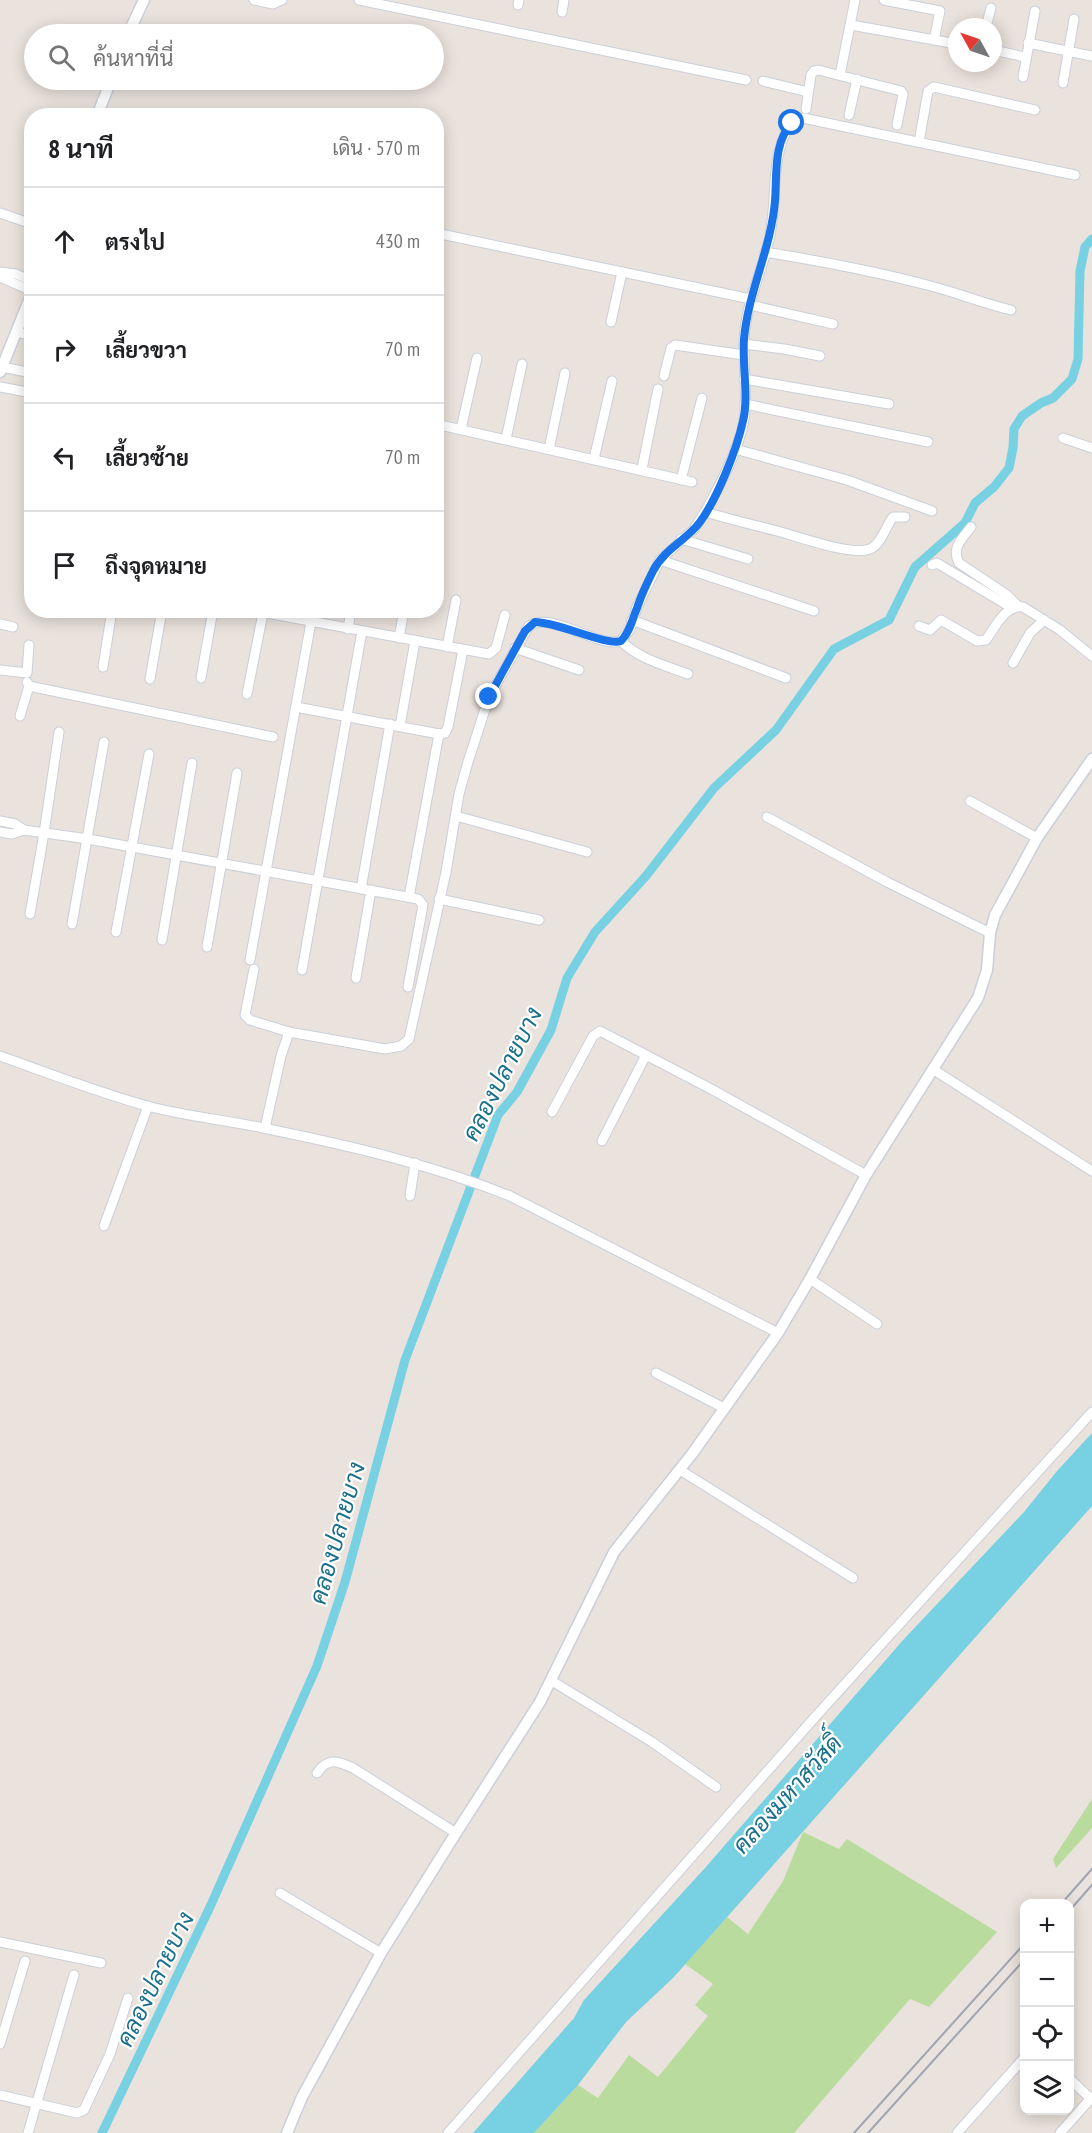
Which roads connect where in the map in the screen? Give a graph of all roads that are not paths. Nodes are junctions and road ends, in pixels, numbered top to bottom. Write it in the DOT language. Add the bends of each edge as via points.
graph roads {
  1 [pos="144,0"];
  2 [pos="254,0"];
  3 [pos="282,0"];
  4 [pos="359,0"];
  5 [pos="564,0"];
  6 [pos="855,0"];
  7 [pos="884,0"];
  8 [pos="942,0"];
  9 [pos="991,9"];
  10 [pos="940,11"];
  11 [pos="1035,11"];
  12 [pos="562,12"];
  13 [pos="988,18"];
  14 [pos="1074,19"];
  15 [pos="133,24"];
  16 [pos="851,25"];
  17 [pos="934,40"];
  18 [pos="948,42"];
  19 [pos="1028,43"];
  20 [pos="1069,51"];
  21 [pos="1002,52"];
  22 [pos="1092,56"];
  23 [pos="1025,57"];
  24 [pos="840,75"];
  25 [pos="1023,77"];
  26 [pos="857,79"];
  27 [pos="746,80"];
  28 [pos="763,81"];
  29 [pos="1063,83"];
  30 [pos="107,90"];
  31 [pos="808,92"];
  32 [pos="100,108"];
  33 [pos="806,109"];
  34 [pos="1035,110"];
  35 [pos="849,115"];
  36 [pos="897,125"];
  37 [pos="919,142"];
  38 [pos="1074,175"];
  39 [pos="0,213"];
  40 [pos="24,221"];
  41 [pos="444,235"];
  42 [pos="765,252"];
  43 [pos="0,272"];
  44 [pos="621,272"];
  45 [pos="0,277"];
  46 [pos="24,278"];
  47 [pos="24,288"];
  48 [pos="751,302"];
  49 [pos="1011,310"];
  50 [pos="24,322"];
  51 [pos="611,322"];
  52 [pos="833,324"];
  53 [pos="17,332"];
  54 [pos="24,334"];
  55 [pos="5,348"];
  56 [pos="744,350"];
  57 [pos="820,356"];
  58 [pos="477,358"];
  59 [pos="522,364"];
  60 [pos="1,369"];
  61 [pos="24,372"];
  62 [pos="566,373"];
  63 [pos="664,376"];
  64 [pos="744,379"];
  65 [pos="612,381"];
  66 [pos="0,387"];
  67 [pos="658,389"];
  68 [pos="24,392"];
  69 [pos="702,398"];
  70 [pos="746,404"];
  71 [pos="889,404"];
  72 [pos="444,426"];
  73 [pos="461,429"];
  74 [pos="1063,438"];
  75 [pos="506,439"];
  76 [pos="928,442"];
  77 [pos="1092,448"];
  78 [pos="549,449"];
  79 [pos="735,449"];
  80 [pos="594,459"];
  81 [pos="642,469"];
  82 [pos="681,480"];
  83 [pos="692,482"];
  84 [pos="932,511"];
  85 [pos="705,513"];
  86 [pos="905,517"];
  87 [pos="971,527"];
  88 [pos="681,539"];
  89 [pos="748,559"];
  90 [pos="660,560"];
  91 [pos="932,565"];
  92 [pos="456,600"];
  93 [pos="1015,607"];
  94 [pos="814,611"];
  95 [pos="505,615"];
  96 [pos="111,618"];
  97 [pos="161,618"];
  98 [pos="212,618"];
  99 [pos="262,618"];
  100 [pos="303,618"];
  101 [pos="350,618"];
  102 [pos="403,618"];
  103 [pos="633,620"];
  104 [pos="1044,620"];
  105 [pos="311,622"];
  106 [pos="0,624"];
  107 [pos="920,626"];
  108 [pos="13,627"];
  109 [pos="348,628"];
  110 [pos="362,631"];
  111 [pos="399,638"];
  112 [pos="415,641"];
  113 [pos="621,641"];
  114 [pos="29,645"];
  115 [pos="447,647"];
  116 [pos="515,648"];
  117 [pos="463,650"];
  118 [pos="1092,656"];
  119 [pos="1013,663"];
  120 [pos="103,667"];
  121 [pos="0,669"];
  122 [pos="579,670"];
  123 [pos="27,673"];
  124 [pos="688,674"];
  125 [pos="201,678"];
  126 [pos="786,678"];
  127 [pos="150,679"];
  128 [pos="29,686"];
  129 [pos="247,694"];
  130 [pos="296,706"];
  131 [pos="20,716"];
  132 [pos="346,716"];
  133 [pos="395,725"];
  134 [pos="59,732"];
  135 [pos="439,734"];
  136 [pos="273,737"];
  137 [pos="104,742"];
  138 [pos="149,754"];
  139 [pos="1092,759"];
  140 [pos="192,763"];
  141 [pos="237,773"];
  142 [pos="970,801"];
  143 [pos="456,816"];
  144 [pos="767,817"];
  145 [pos="0,821"];
  146 [pos="24,830"];
  147 [pos="0,832"];
  148 [pos="44,833"];
  149 [pos="1037,838"];
  150 [pos="88,839"];
  151 [pos="133,847"];
  152 [pos="587,852"];
  153 [pos="177,855"];
  154 [pos="222,863"];
  155 [pos="266,871"];
  156 [pos="318,880"];
  157 [pos="366,890"];
  158 [pos="409,897"];
  159 [pos="439,899"];
  160 [pos="30,914"];
  161 [pos="539,920"];
  162 [pos="72,924"];
  163 [pos="116,932"];
  164 [pos="990,933"];
  165 [pos="162,940"];
  166 [pos="207,947"];
  167 [pos="302,970"];
  168 [pos="356,978"];
  169 [pos="408,987"];
  170 [pos="289,1032"];
  171 [pos="646,1054"];
  172 [pos="0,1056"];
  173 [pos="934,1070"];
  174 [pos="148,1106"];
  175 [pos="552,1112"];
  176 [pos="265,1128"];
  177 [pos="602,1141"];
  178 [pos="415,1163"];
  179 [pos="1092,1172"];
  180 [pos="866,1176"];
  181 [pos="410,1196"];
  182 [pos="104,1226"];
  183 [pos="810,1279"];
  184 [pos="877,1324"];
  185 [pos="778,1333"];
  186 [pos="656,1373"];
  187 [pos="724,1408"];
  188 [pos="1092,1413"];
  189 [pos="680,1470"];
  190 [pos="853,1578"];
  191 [pos="552,1681"];
  192 [pos="317,1773"];
  193 [pos="716,1787"];
  194 [pos="456,1833"];
  195 [pos="280,1893"];
  196 [pos="0,1942"];
  197 [pos="381,1953"];
  198 [pos="26,1961"];
  199 [pos="102,1963"];
  200 [pos="74,1975"];
  201 [pos="128,1998"];
  202 [pos="0,2044"];
  203 [pos="1021,2061"];
  204 [pos="1074,2082"];
  205 [pos="0,2095"];
  206 [pos="1092,2098"];
  207 [pos="36,2104"];
  208 [pos="28,2133"];
  209 [pos="288,2133"];
  210 [pos="448,2133"];
  211 [pos="957,2133"];
  212 [pos="1060,2133"];
  1 -- 15 [label="street"];
  2 -- 3 [label="street" via="273,4"];
  4 -- 27 [label="street"];
  5 -- 12 [label="street"];
  6 -- 16 [label="street"];
  7 -- 10 [label="street"];
  8 -- 10 [label="street"];
  9 -- 13 [label="street"];
  10 -- 17 [label="street"];
  11 -- 19 [label="street"];
  14 -- 20 [label="street"];
  16 -- 17 [label="street"];
  16 -- 24 [label="street"];
  17 -- 18 [label="street"];
  19 -- 20 [label="street"];
  19 -- 23 [label="street"];
  20 -- 22 [label="street"];
  20 -- 29 [label="street"];
  21 -- 23 [label="street"];
  23 -- 25 [label="street"];
  24 -- 26 [label="street"];
  24 -- 31 [label="street" via="814,71"];
  26 -- 35 [label="street"];
  26 -- 36 [label="street" via="901,91"];
  28 -- 31 [label="street"];
  30 -- 32 [label="street"];
  31 -- 33 [label="street"];
  34 -- 37 [label="street" via="934,87 928,91"];
  37 -- 38 [label="street"];
  37 -- 42 [label="street" via="803,118 792,123 782,142"];
  39 -- 40 [label="street"];
  41 -- 44 [label="street"];
  42 -- 48 [label="street"];
  42 -- 49 [label="street" via="928,285"];
  43 -- 46 [label="street"];
  44 -- 48 [label="street"];
  44 -- 51 [label="street"];
  45 -- 47 [label="street"];
  48 -- 52 [label="street"];
  48 -- 56 [label="street"];
  50 -- 53 [label="street"];
  53 -- 54 [label="street"];
  53 -- 55 [label="street"];
  55 -- 60 [label="street"];
  56 -- 57 [label="street" via="784,349"];
  56 -- 63 [label="street" via="675,345"];
  56 -- 64 [label="street"];
  58 -- 73 [label="street"];
  59 -- 75 [label="street"];
  60 -- 61 [label="street"];
  62 -- 78 [label="street"];
  64 -- 70 [label="street"];
  64 -- 71 [label="street"];
  65 -- 80 [label="street"];
  66 -- 68 [label="street"];
  67 -- 81 [label="street"];
  69 -- 82 [label="street"];
  70 -- 76 [label="street"];
  70 -- 79 [label="street"];
  72 -- 73 [label="street"];
  73 -- 75 [label="street"];
  74 -- 77 [label="street"];
  75 -- 78 [label="street"];
  78 -- 80 [label="street"];
  79 -- 84 [label="street" via="846,480"];
  79 -- 85 [label="street"];
  80 -- 81 [label="street"];
  81 -- 82 [label="street"];
  82 -- 83 [label="street"];
  85 -- 86 [label="street" via="819,544 863,550 875,546 893,517"];
  85 -- 88 [label="street"];
  87 -- 93 [label="street" via="956,546 955,556 959,563 1006,595"];
  88 -- 89 [label="street"];
  88 -- 90 [label="street"];
  90 -- 94 [label="street"];
  90 -- 103 [label="street"];
  91 -- 93 [label="street" via="937,563"];
  92 -- 115 [label="street"];
  93 -- 104 [label="street" via="1023,607"];
  93 -- 107 [label="street" via="982,641 941,620 930,630"];
  95 -- 117 [label="street" via="493,652"];
  96 -- 120 [label="street"];
  97 -- 127 [label="street"];
  98 -- 125 [label="street"];
  99 -- 129 [label="street"];
  100 -- 105 [label="street"];
  101 -- 109 [label="street"];
  102 -- 111 [label="street"];
  103 -- 113 [label="street"];
  103 -- 126 [label="street"];
  104 -- 118 [label="street"];
  104 -- 119 [label="street" via="1030,633"];
  105 -- 109 [label="street"];
  105 -- 130 [label="street"];
  106 -- 108 [label="street"];
  109 -- 110 [label="street"];
  110 -- 111 [label="street"];
  110 -- 132 [label="street"];
  111 -- 112 [label="street"];
  112 -- 115 [label="street"];
  112 -- 133 [label="street"];
  113 -- 116 [label="street" via="610,642 535,622"];
  113 -- 124 [label="street" via="644,658"];
  114 -- 123 [label="street"];
  115 -- 117 [label="street"];
  116 -- 122 [label="street"];
  116 -- 143 [label="street" via="478,727"];
  117 -- 135 [label="street" via="448,727"];
  121 -- 123 [label="street"];
  123 -- 128 [label="street"];
  128 -- 131 [label="street"];
  128 -- 136 [label="street"];
  130 -- 132 [label="street"];
  130 -- 155 [label="street"];
  132 -- 133 [label="street"];
  132 -- 156 [label="street"];
  133 -- 135 [label="street"];
  133 -- 157 [label="street"];
  134 -- 148 [label="street"];
  135 -- 158 [label="street"];
  137 -- 150 [label="street"];
  138 -- 151 [label="street"];
  139 -- 149 [label="street"];
  140 -- 153 [label="street"];
  141 -- 154 [label="street"];
  142 -- 149 [label="street"];
  143 -- 152 [label="street"];
  143 -- 159 [label="street"];
  144 -- 164 [label="street"];
  145 -- 146 [label="street"];
  146 -- 147 [label="street"];
  146 -- 148 [label="street"];
  148 -- 150 [label="street"];
  148 -- 160 [label="street"];
  149 -- 164 [label="street" via="995,915"];
  150 -- 151 [label="street"];
  150 -- 162 [label="street"];
  151 -- 153 [label="street"];
  151 -- 163 [label="street"];
  153 -- 154 [label="street"];
  153 -- 165 [label="street"];
  154 -- 155 [label="street"];
  154 -- 166 [label="street"];
  155 -- 156 [label="street"];
  155 -- 170 [label="street" via="245,1015"];
  156 -- 157 [label="street"];
  156 -- 167 [label="street"];
  157 -- 158 [label="street"];
  157 -- 168 [label="street"];
  158 -- 169 [label="street" via="423,905"];
  159 -- 161 [label="street"];
  159 -- 170 [label="street" via="406,1043 385,1049"];
  164 -- 173 [label="street" via="987,970 978,998"];
  170 -- 176 [label="street"];
  171 -- 175 [label="street" via="597,1032"];
  171 -- 177 [label="street"];
  171 -- 180 [label="street"];
  172 -- 174 [label="street"];
  173 -- 179 [label="street"];
  173 -- 180 [label="street"];
  174 -- 176 [label="street"];
  174 -- 182 [label="street"];
  176 -- 178 [label="street"];
  178 -- 181 [label="street"];
  178 -- 185 [label="street" via="510,1196"];
  180 -- 183 [label="street"];
  183 -- 184 [label="street"];
  183 -- 185 [label="street"];
  185 -- 187 [label="street"];
  186 -- 187 [label="street"];
  187 -- 189 [label="street"];
  188 -- 210 [label="street" via="816,1716"];
  189 -- 190 [label="street"];
  189 -- 191 [label="street" via="614,1552"];
  191 -- 193 [label="street" via="652,1742"];
  191 -- 194 [label="street"];
  192 -- 194 [label="street" via="324,1762 342,1763"];
  194 -- 197 [label="street"];
  195 -- 197 [label="street"];
  196 -- 199 [label="street"];
  197 -- 209 [label="street" via="302,2097"];
  198 -- 202 [label="street"];
  200 -- 207 [label="street"];
  201 -- 207 [label="street" via="110,2054 84,2110 77,2113"];
  203 -- 211 [label="street"];
  204 -- 206 [label="street"];
  205 -- 207 [label="street"];
  206 -- 212 [label="street"];
  207 -- 208 [label="street"];
}
